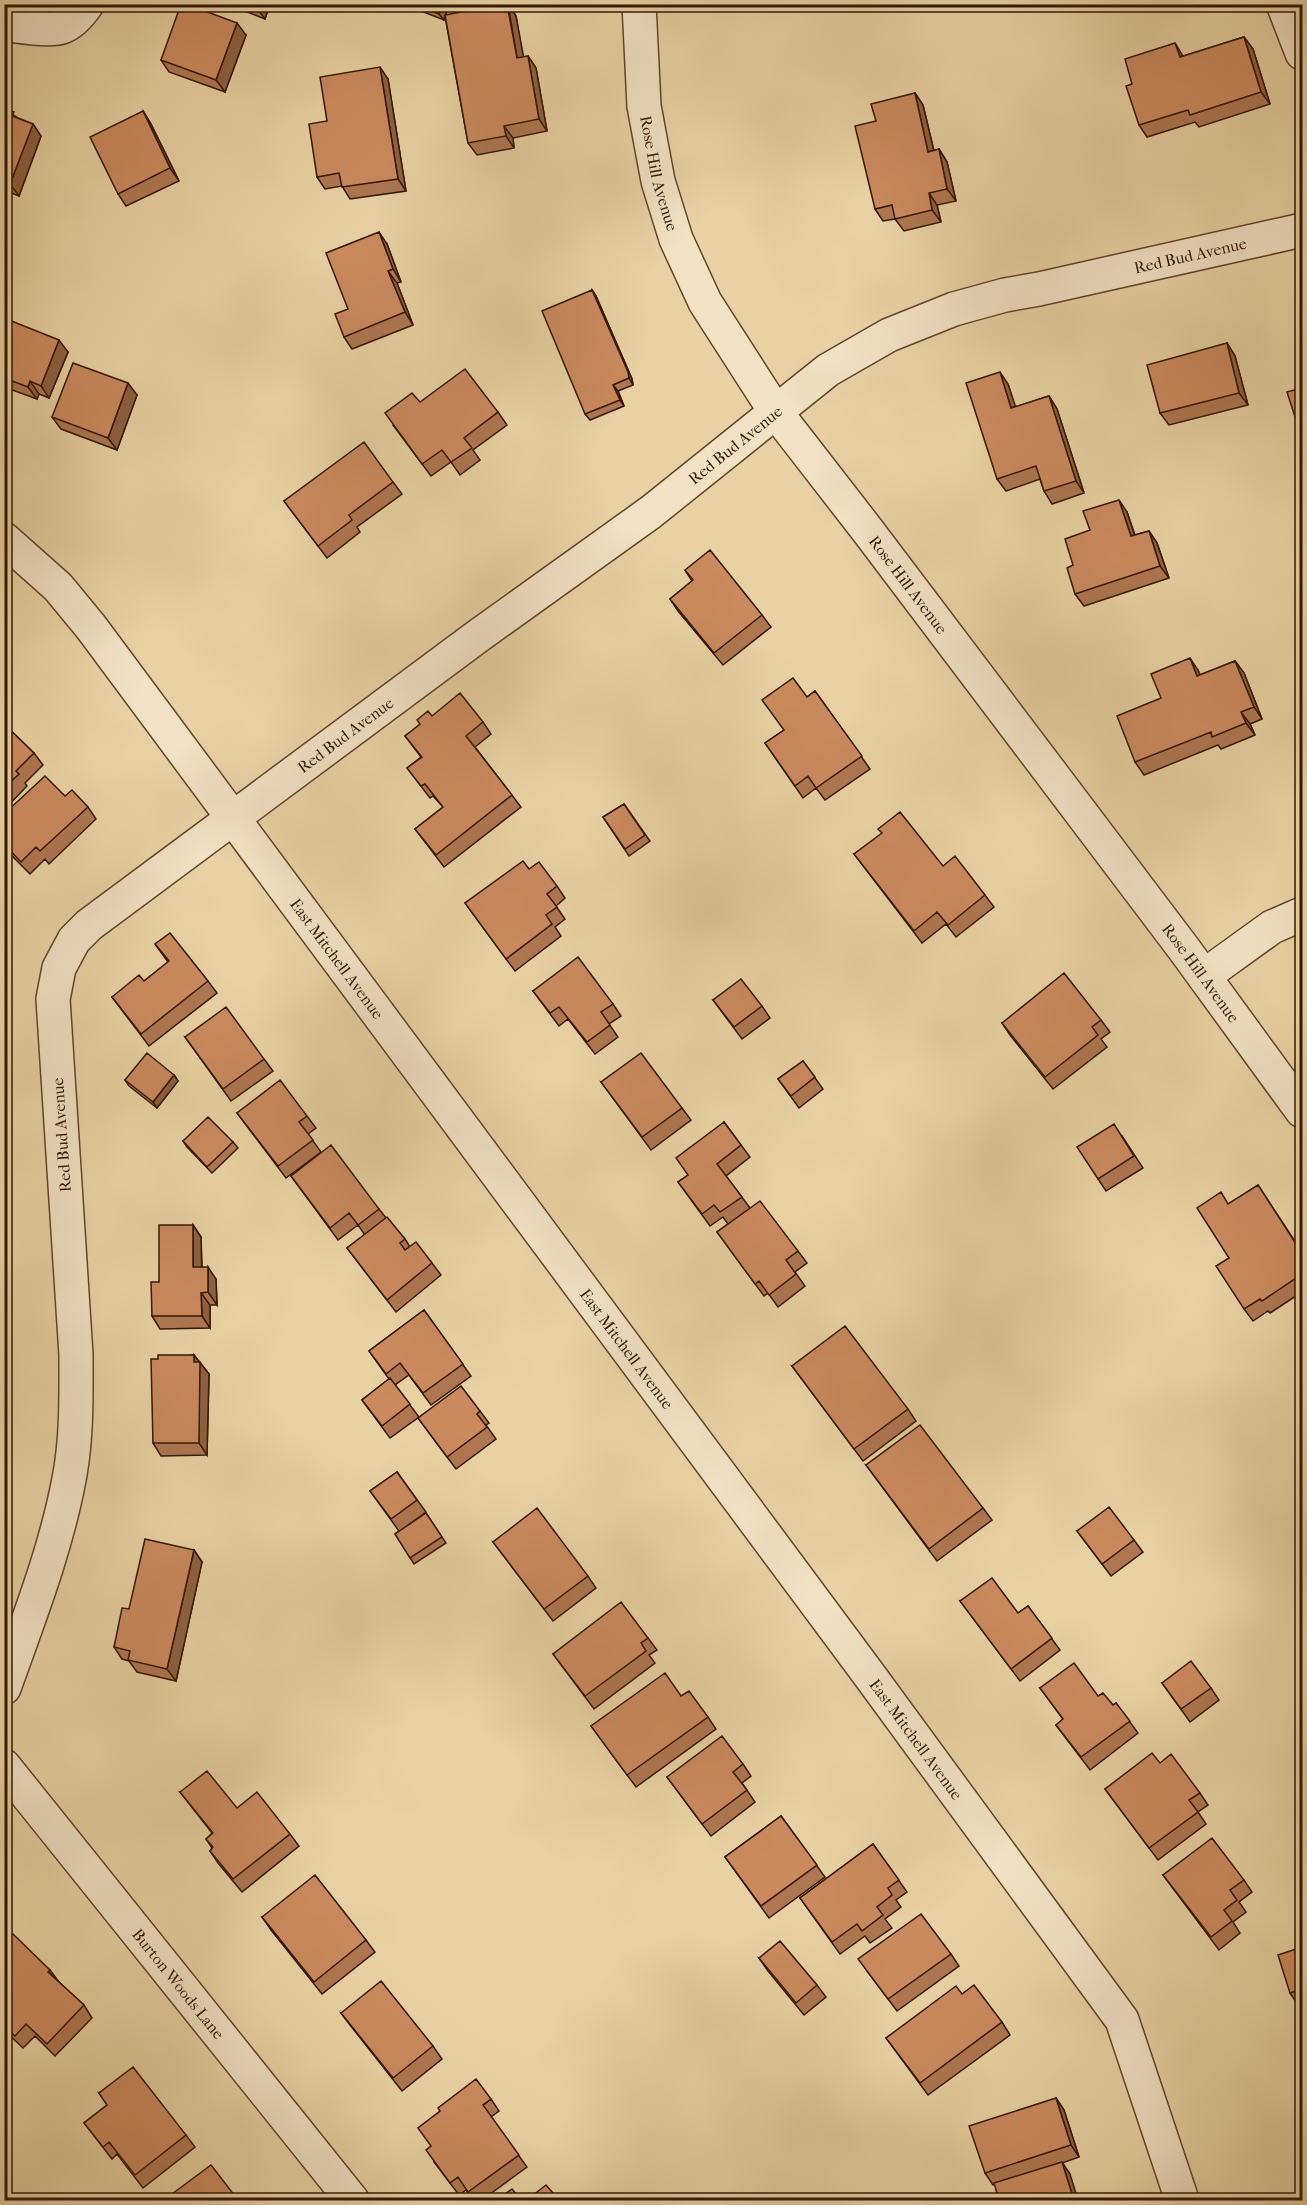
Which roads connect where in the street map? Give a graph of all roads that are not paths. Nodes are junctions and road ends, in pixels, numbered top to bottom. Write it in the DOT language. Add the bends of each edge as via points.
graph roads {
  1 [pos="87,4"];
  2 [pos="639,4"];
  3 [pos="1283,4"];
  4 [pos="4,23"];
  5 [pos="1302,53"];
  6 [pos="1302,230"];
  7 [pos="775,411"];
  8 [pos="4,539"];
  9 [pos="232,817"];
  10 [pos="1302,914"];
  11 [pos="1204,976"];
  12 [pos="1302,1111"];
  13 [pos="4,1688"];
  14 [pos="4,1766"];
  15 [pos="352,2200"];
  16 [pos="1182,2200"];
  1 -- 4 [label="street" via="81,14 61,28 15,27"];
  2 -- 7 [label="street, Rose Hill Avenue" via="644,106 658,181 676,239 705,302"];
  3 -- 5 [label="street"];
  6 -- 7 [label="street, Red Bud Avenue" via="954,309 888,335 828,370"];
  7 -- 9 [label="street, Red Bud Avenue" via="651,512"];
  7 -- 11 [label="street, Rose Hill Avenue"];
  8 -- 9 [label="street, East Mitchell Avenue" via="58,587 91,627"];
  9 -- 13 [label="street, Red Bud Avenue" via="88,925 74,940 59,968 53,999 77,1406 70,1472 56,1537"];
  9 -- 16 [label="street, East Mitchell Avenue" via="1122,2020"];
  10 -- 11 [label="street" via="1272,927"];
  11 -- 12 [label="street, Rose Hill Avenue"];
  14 -- 15 [label="street, Burton Woods Lane"];
}
